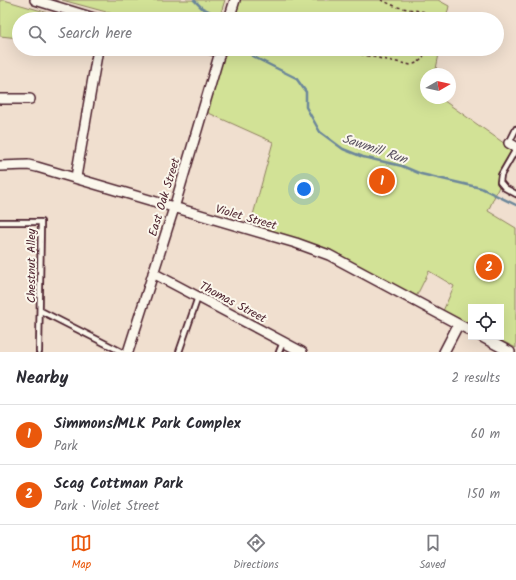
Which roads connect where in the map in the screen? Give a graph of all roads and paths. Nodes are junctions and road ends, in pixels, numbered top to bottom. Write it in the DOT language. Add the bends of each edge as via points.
graph roads {
  1 [pos="381,0"];
  2 [pos="39,1"];
  3 [pos="74,12"];
  4 [pos="425,12"];
  5 [pos="97,56"];
  6 [pos="218,56"];
  7 [pos="372,56"];
  8 [pos="424,56"];
  9 [pos="0,99"];
  10 [pos="30,100"];
  11 [pos="516,129"];
  12 [pos="514,146"];
  13 [pos="0,166"];
  14 [pos="76,177"];
  15 [pos="516,194"];
  16 [pos="174,208"];
  17 [pos="0,222"];
  18 [pos="154,273"];
  19 [pos="198,297"];
  20 [pos="41,310"];
  21 [pos="458,325"];
  22 [pos="468,330"];
  23 [pos="488,340"];
  24 [pos="283,342"];
  25 [pos="39,352"];
  26 [pos="122,352"];
  27 [pos="128,352"];
  28 [pos="179,352"];
  29 [pos="279,352"];
  30 [pos="302,352"];
  31 [pos="444,352"];
  32 [pos="510,352"];
  1 -- 4 [label="path"];
  2 -- 3 [label="street"];
  5 -- 14 [label="street"];
  6 -- 16 [label="street, East Oak Street"];
  7 -- 8 [label="path" via="411,65"];
  9 -- 10 [label="street"];
  11 -- 12 [label="lane"];
  12 -- 15 [label="lane" via="500,182"];
  13 -- 14 [label="street, Violet Street" via="28,165"];
  14 -- 16 [label="street, Violet Street"];
  16 -- 18 [label="street, East Oak Street"];
  16 -- 21 [label="street, Violet Street" via="329,255"];
  17 -- 20 [label="lane, Chestnut Alley" via="41,222"];
  18 -- 19 [label="street, Thomas Street"];
  18 -- 27 [label="street, East Oak Street"];
  19 -- 24 [label="street, Thomas Street"];
  19 -- 28 [label="lane"];
  20 -- 25 [label="lane, Chestnut Alley"];
  20 -- 26 [label="lane"];
  21 -- 22 [label="street, Violet Street"];
  21 -- 31 [label="street"];
  23 -- 32 [label="street"];
  24 -- 29 [label="lane"];
  24 -- 30 [label="street, Thomas Street"];
}
